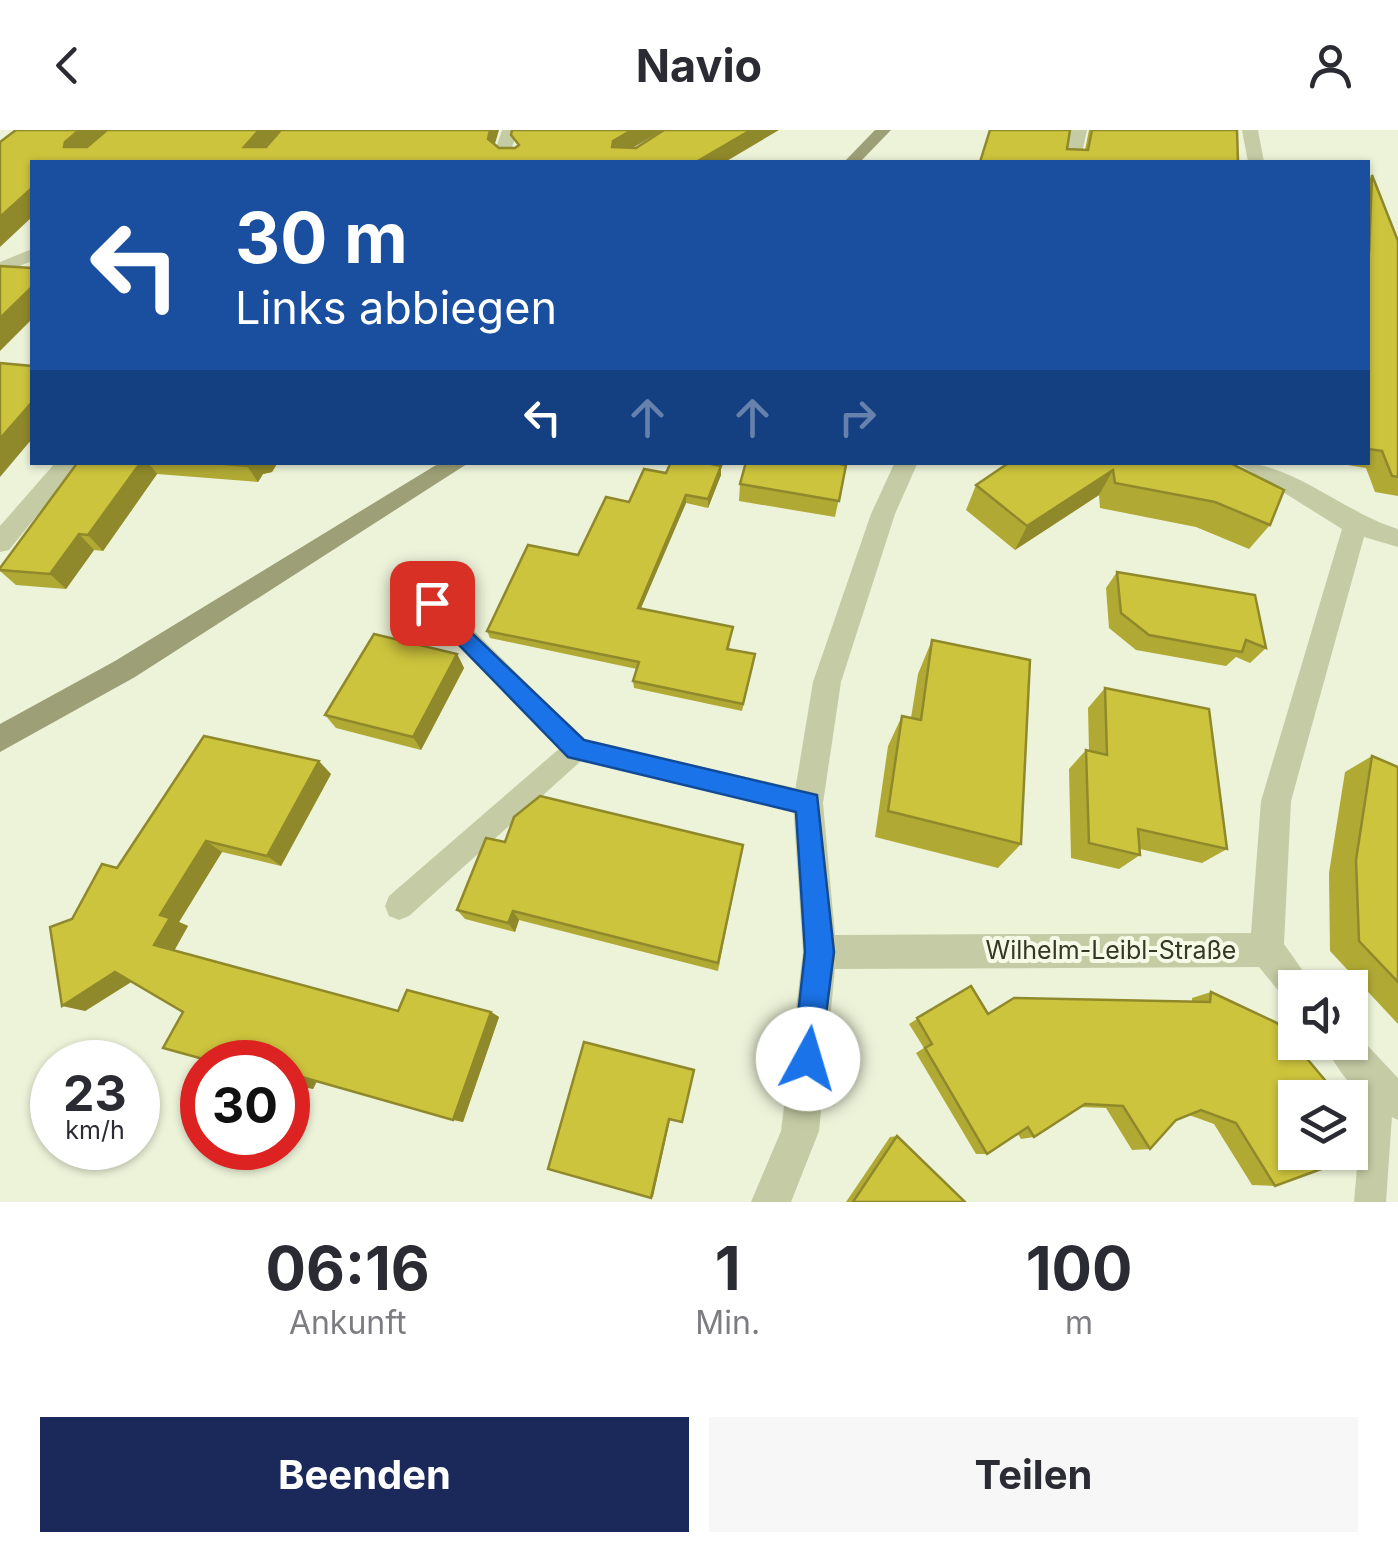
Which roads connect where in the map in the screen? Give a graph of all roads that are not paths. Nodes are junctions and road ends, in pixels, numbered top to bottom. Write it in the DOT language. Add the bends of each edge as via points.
graph roads {
  1 [pos="510,130"];
  2 [pos="883,130"];
  3 [pos="1080,130"];
  4 [pos="1250,130"];
  5 [pos="508,160"];
  6 [pos="854,160"];
  7 [pos="1072,160"];
  8 [pos="1256,160"];
  9 [pos="30,255"];
  10 [pos="0,269"];
  11 [pos="66,465"];
  12 [pos="906,465"];
  13 [pos="1251,465"];
  14 [pos="450,468"];
  15 [pos="1354,525"];
  16 [pos="1398,538"];
  17 [pos="0,544"];
  18 [pos="432,603"];
  19 [pos="0,739"];
  20 [pos="577,750"];
  21 [pos="808,803"];
  22 [pos="398,906"];
  23 [pos="1267,950"];
  24 [pos="820,952"];
  25 [pos="1283,970"];
  26 [pos="1358,1060"];
  27 [pos="1388,1094"];
  28 [pos="771,1202"];
  29 [pos="1370,1202"];
  1 -- 5 [label="street" via="502,154"];
  2 -- 6 [label="main road"];
  3 -- 7 [label="street"];
  4 -- 8 [label="street"];
  9 -- 10 [label="street"];
  11 -- 17 [label="street"];
  12 -- 21 [label="street" via="827,682"];
  13 -- 15 [label="street"];
  14 -- 19 [label="main road"];
  15 -- 16 [label="street"];
  15 -- 23 [label="street, Wilhelm-Leibl-Straße" via="1276,801"];
  18 -- 20 [label="lane"];
  20 -- 21 [label="lane"];
  20 -- 22 [label="lane"];
  21 -- 24 [label="street"];
  23 -- 24 [label="street, Wilhelm-Leibl-Straße"];
  23 -- 25 [label="street"];
  24 -- 28 [label="street" via="800,1131"];
  26 -- 27 [label="street"];
  27 -- 29 [label="lane"];
}
